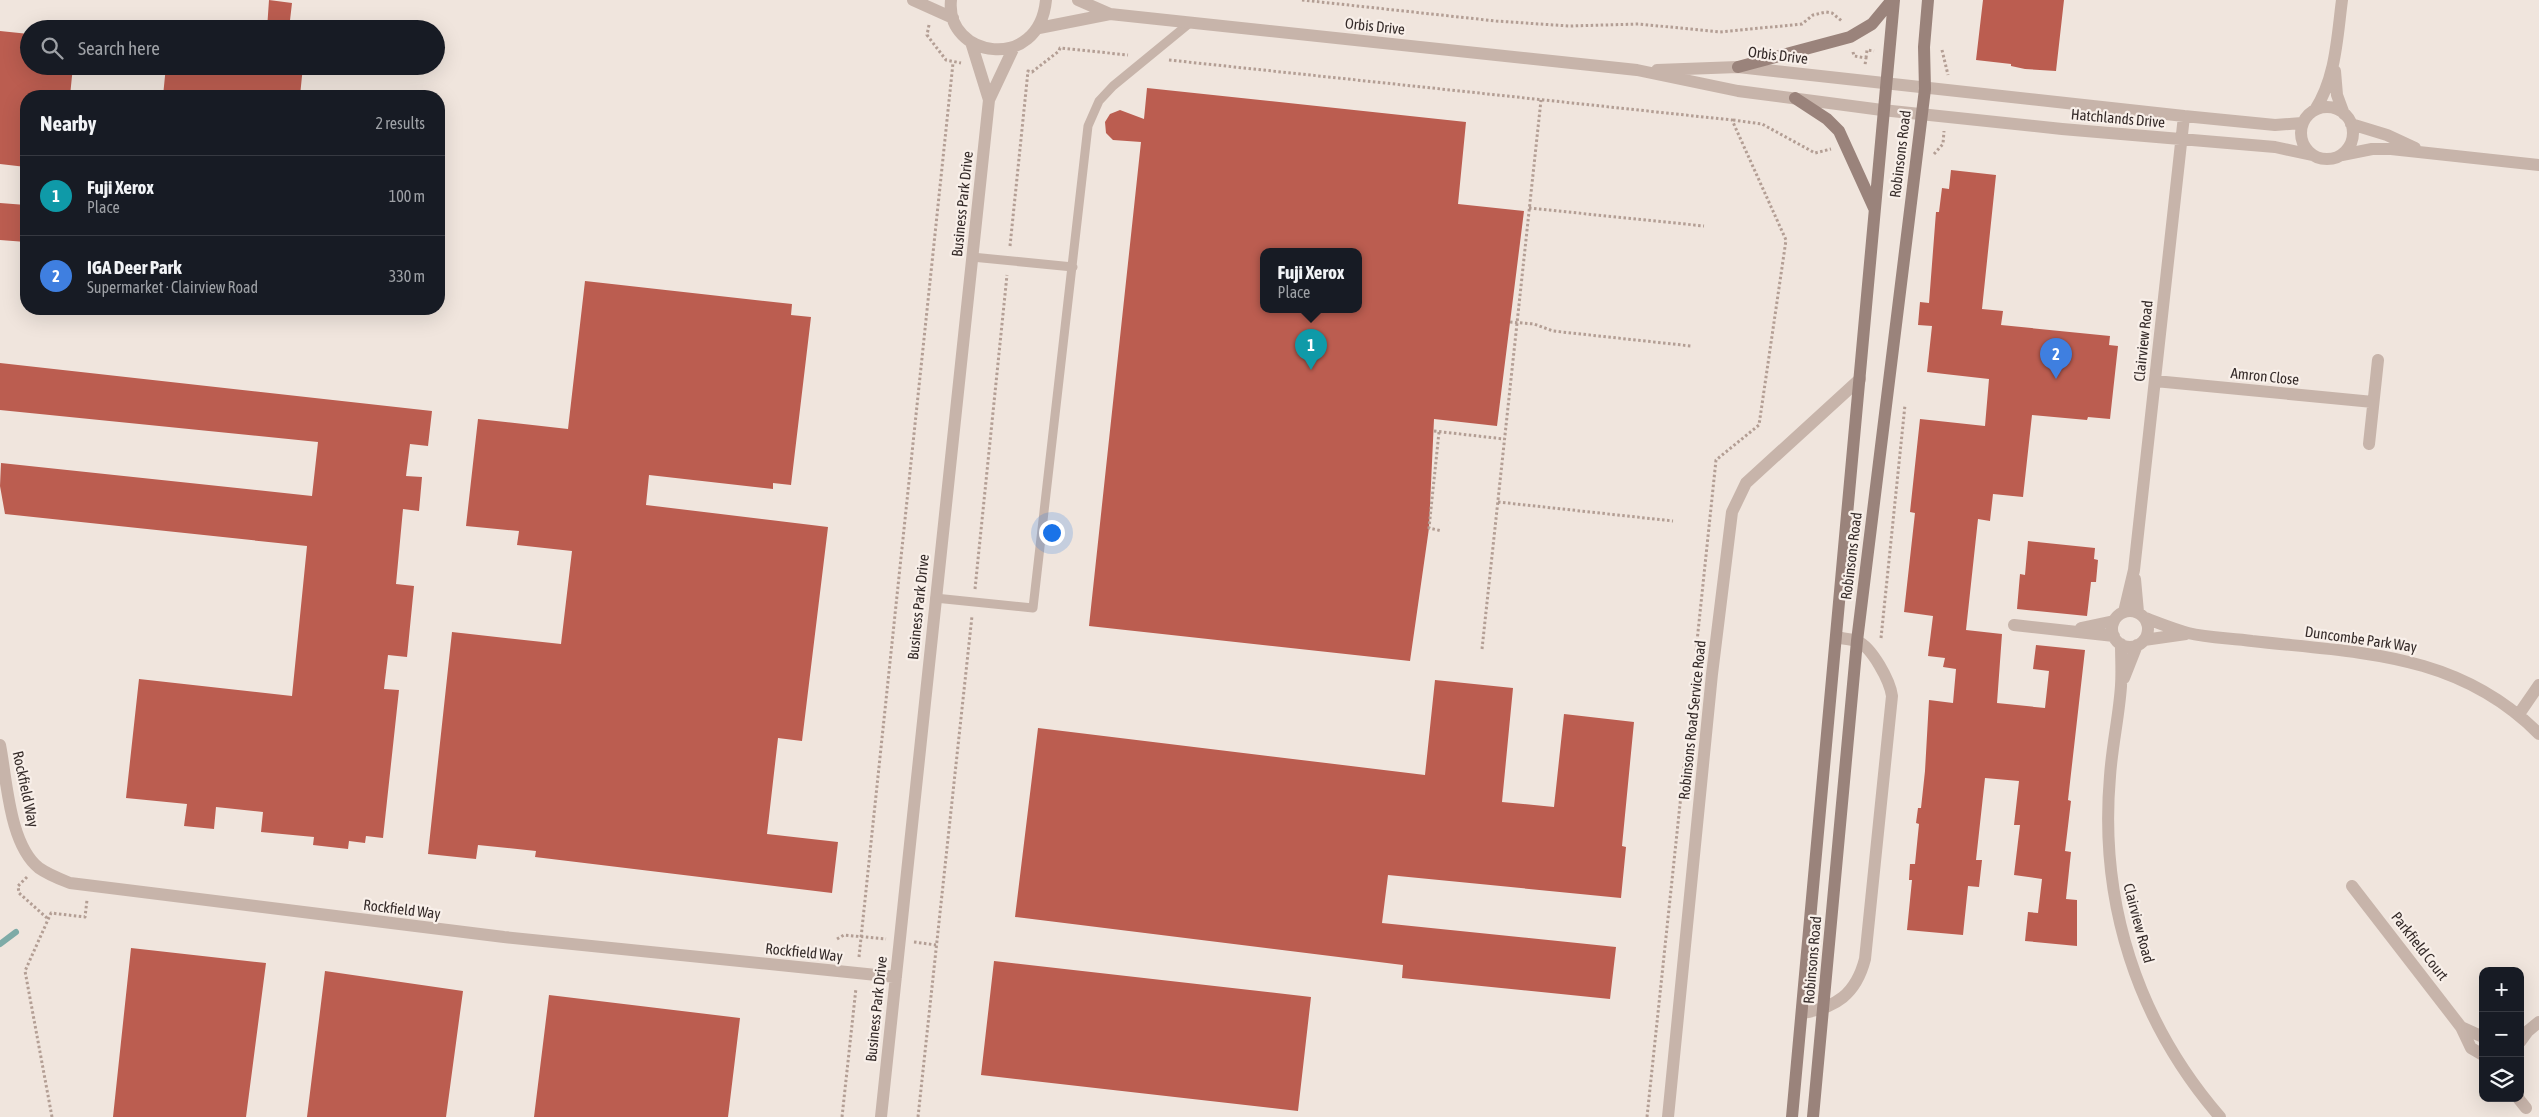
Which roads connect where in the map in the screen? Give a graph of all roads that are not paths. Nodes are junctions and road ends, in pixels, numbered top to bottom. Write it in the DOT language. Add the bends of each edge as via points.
graph roads {
  1 [pos="912,0"];
  2 [pos="951,0"];
  3 [pos="1046,0"];
  4 [pos="1078,0"];
  5 [pos="1893,0"];
  6 [pos="1928,0"];
  7 [pos="2342,0"];
  8 [pos="1110,14"];
  9 [pos="953,18"];
  10 [pos="1191,22"];
  11 [pos="1039,28"];
  12 [pos="971,42"];
  13 [pos="1014,47"];
  14 [pos="2334,64"];
  15 [pos="1738,67"];
  16 [pos="1637,70"];
  17 [pos="1885,84"];
  18 [pos="1924,89"];
  19 [pos="1795,98"];
  20 [pos="989,100"];
  21 [pos="1882,110"];
  22 [pos="2315,110"];
  23 [pos="1921,113"];
  24 [pos="2184,116"];
  25 [pos="2348,119"];
  26 [pos="2302,123"];
  27 [pos="2182,139"];
  28 [pos="2422,151"];
  29 [pos="2312,155"];
  30 [pos="2342,155"];
  31 [pos="2539,165"];
  32 [pos="1874,208"];
  33 [pos="972,257"];
  34 [pos="1073,267"];
  35 [pos="2378,360"];
  36 [pos="1860,379"];
  37 [pos="2155,381"];
  38 [pos="2372,402"];
  39 [pos="2369,444"];
  40 [pos="2134,570"];
  41 [pos="935,598"];
  42 [pos="2124,612"];
  43 [pos="2142,615"];
  44 [pos="2114,621"];
  45 [pos="2014,626"];
  46 [pos="2066,631"];
  47 [pos="2188,633"];
  48 [pos="1837,637"];
  49 [pos="2117,640"];
  50 [pos="1857,641"];
  51 [pos="2140,643"];
  52 [pos="2121,685"];
  53 [pos="2539,685"];
  54 [pos="2519,714"];
  55 [pos="2539,734"];
  56 [pos="0,745"];
  57 [pos="2352,886"];
  58 [pos="896,977"];
  59 [pos="1824,1010"];
  60 [pos="1802,1013"];
  61 [pos="2539,1022"];
  62 [pos="2461,1026"];
  63 [pos="2524,1032"];
  64 [pos="2479,1036"];
  65 [pos="2479,1053"];
  66 [pos="881,1117"];
  67 [pos="1668,1117"];
  68 [pos="1792,1117"];
  69 [pos="1813,1117"];
  70 [pos="2220,1117"];
  1 -- 9 [label="street"];
  2 -- 9 [label="street"];
  3 -- 11 [label="street"];
  4 -- 8 [label="street, Orbis Drive"];
  5 -- 15 [label="main road" via="1872,24 1850,37"];
  5 -- 17 [label="main road, Robinsons Road"];
  6 -- 18 [label="main road, Robinsons Road"];
  7 -- 14 [label="street"];
  8 -- 10 [label="street, Orbis Drive"];
  8 -- 11 [label="street, Orbis Drive"];
  9 -- 12 [label="street"];
  10 -- 16 [label="street, Orbis Drive"];
  10 -- 34 [label="lane" via="1099,100 1088,126"];
  11 -- 13 [label="street" via="1028,40"];
  12 -- 13 [label="street" via="999,50"];
  12 -- 20 [label="street, Business Park Drive"];
  13 -- 20 [label="street, Business Park Drive"];
  14 -- 22 [label="street" via="2325,95"];
  14 -- 25 [label="street" via="2337,95"];
  15 -- 16 [label="street, Orbis Drive"];
  15 -- 17 [label="street, Orbis Drive"];
  16 -- 19 [label="street, Orbis Drive" via="1738,91"];
  17 -- 18 [label="street, Orbis Drive"];
  17 -- 21 [label="main road, Robinsons Road"];
  18 -- 23 [label="main road, Robinsons Road"];
  18 -- 24 [label="street, Hatchlands Drive"];
  19 -- 21 [label="street, Orbis Drive"];
  19 -- 32 [label="main road" via="1839,131"];
  20 -- 33 [label="street, Business Park Drive"];
  21 -- 23 [label="street, Hatchlands Drive"];
  21 -- 32 [label="main road, Robinsons Road"];
  22 -- 25 [label="street" via="2331,107"];
  22 -- 26 [label="street"];
  23 -- 27 [label="street, Hatchlands Drive"];
  23 -- 50 [label="main road, Robinsons Road"];
  24 -- 26 [label="street, Hatchlands Drive" via="2275,125"];
  24 -- 27 [label="street, Clairview Road"];
  25 -- 28 [label="street"];
  25 -- 30 [label="street" via="2352,141"];
  26 -- 29 [label="street" via="2300,137"];
  27 -- 29 [label="street, Hatchlands Drive" via="2274,147"];
  27 -- 37 [label="street, Clairview Road"];
  28 -- 30 [label="street" via="2372,149"];
  28 -- 31 [label="street"];
  29 -- 30 [label="street" via="2327,160"];
  32 -- 36 [label="main road, Robinsons Road"];
  33 -- 34 [label="lane"];
  33 -- 41 [label="street, Business Park Drive"];
  34 -- 41 [label="lane" via="1032,608"];
  35 -- 38 [label="street"];
  36 -- 48 [label="main road, Robinsons Road"];
  36 -- 67 [label="street, Robinsons Road Service Road" via="1750,478 1732,512 1712,674"];
  37 -- 38 [label="street, Amron Close"];
  37 -- 40 [label="street, Clairview Road"];
  38 -- 39 [label="street"];
  40 -- 42 [label="street, Clairview Road"];
  40 -- 43 [label="street, Clairview Road"];
  41 -- 58 [label="street, Business Park Drive"];
  42 -- 43 [label="street"];
  42 -- 44 [label="street"];
  43 -- 47 [label="street, Duncombe Park Way"];
  43 -- 51 [label="street" via="2148,629"];
  44 -- 46 [label="street"];
  44 -- 49 [label="street"];
  45 -- 46 [label="street"];
  46 -- 49 [label="street"];
  47 -- 51 [label="street, Duncombe Park Way"];
  47 -- 54 [label="street, Duncombe Park Way" via="2393,657 2419,663 2462,680"];
  48 -- 50 [label="street"];
  48 -- 60 [label="main road, Robinsons Road"];
  49 -- 51 [label="street"];
  49 -- 52 [label="street, Clairview Road"];
  50 -- 59 [label="main road, Robinsons Road"];
  50 -- 59 [label="street" via="1866,647 1879,666 1890,685 1892,696 1865,959 1856,985"];
  51 -- 52 [label="street, Clairview Road"];
  52 -- 70 [label="street, Clairview Road" via="2110,777 2108,831 2110,880 2120,930 2142,993 2171,1050"];
  53 -- 54 [label="street"];
  54 -- 55 [label="street, Duncombe Park Way"];
  56 -- 58 [label="street, Rockfield Way" via="16,832 23,848 38,867 70,883 504,937"];
  57 -- 62 [label="street, Parkfield Court"];
  58 -- 66 [label="street, Business Park Drive"];
  59 -- 60 [label="street"];
  59 -- 69 [label="main road, Robinsons Road"];
  60 -- 68 [label="main road, Robinsons Road"];
  61 -- 63 [label="street"];
  62 -- 64 [label="street, Parkfield Court"];
  62 -- 65 [label="street, Parkfield Court" via="2471,1048"];
}
